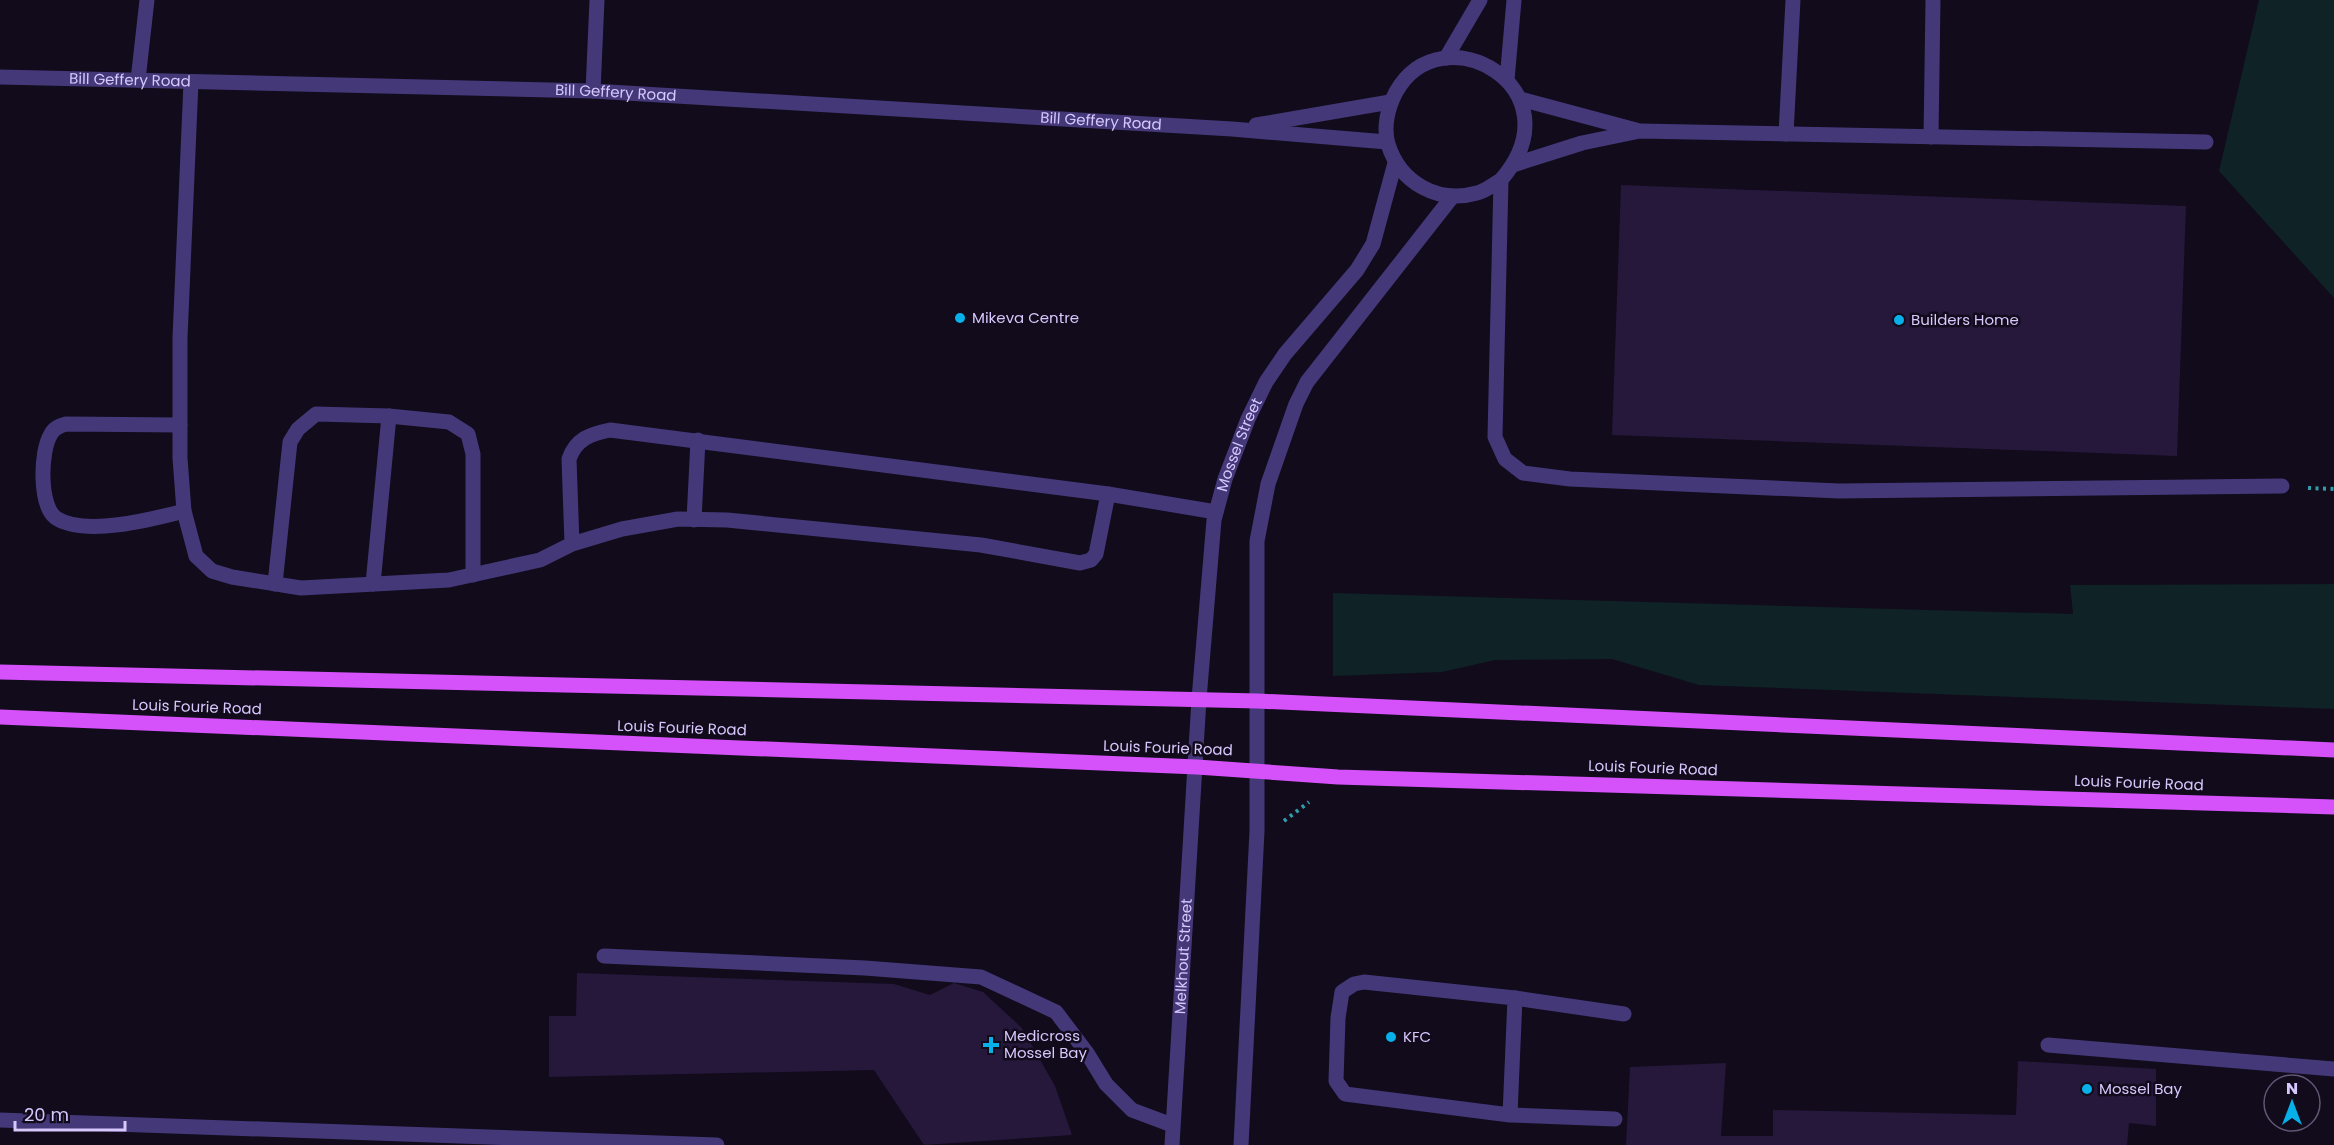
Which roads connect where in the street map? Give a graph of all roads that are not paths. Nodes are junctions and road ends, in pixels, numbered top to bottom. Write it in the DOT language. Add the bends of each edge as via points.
graph roads {
  1 [pos="147,0"];
  2 [pos="597,0"];
  3 [pos="1480,0"];
  4 [pos="1514,0"];
  5 [pos="1793,0"];
  6 [pos="1933,0"];
  7 [pos="1446,58"];
  8 [pos="0,77"];
  9 [pos="138,80"];
  10 [pos="1508,80"];
  11 [pos="191,82"];
  12 [pos="593,91"];
  13 [pos="1520,99"];
  14 [pos="1390,102"];
  15 [pos="1232,129"];
  16 [pos="1640,131"];
  17 [pos="1786,134"];
  18 [pos="1931,137"];
  19 [pos="1387,142"];
  20 [pos="2206,142"];
  21 [pos="1395,163"];
  22 [pos="1516,164"];
  23 [pos="1502,180"];
  24 [pos="1452,197"];
  25 [pos="389,416"];
  26 [pos="180,425"];
  27 [pos="698,440"];
  28 [pos="2282,486"];
  29 [pos="1108,494"];
  30 [pos="184,511"];
  31 [pos="1216,512"];
  32 [pos="694,520"];
  33 [pos="572,544"];
  34 [pos="473,575"];
  35 [pos="275,584"];
  36 [pos="373,584"];
  37 [pos="0,672"];
  38 [pos="1199,699"];
  39 [pos="1258,701"];
  40 [pos="0,717"];
  41 [pos="2334,750"];
  42 [pos="1197,766"];
  43 [pos="1258,770"];
  44 [pos="2334,807"];
  45 [pos="604,957"];
  46 [pos="1515,998"];
  47 [pos="1624,1014"];
  48 [pos="2049,1046"];
  49 [pos="2334,1069"];
  50 [pos="1509,1115"];
  51 [pos="1615,1119"];
  52 [pos="0,1120"];
  53 [pos="1172,1125"];
  54 [pos="717,1145"];
  55 [pos="1172,1145"];
  56 [pos="1241,1145"];
  1 -- 9 [label="street"];
  2 -- 12 [label="street"];
  3 -- 7 [label="street"];
  4 -- 10 [label="street"];
  5 -- 17 [label="street"];
  6 -- 18 [label="street"];
  7 -- 10 [label="street" via="1468,58 1490,66"];
  7 -- 14 [label="street" via="1412,73"];
  8 -- 9 [label="street, Bill Geffery Road"];
  9 -- 11 [label="street, Bill Geffery Road"];
  10 -- 13 [label="street"];
  11 -- 12 [label="street, Bill Geffery Road"];
  11 -- 26 [label="street"];
  12 -- 15 [label="street, Bill Geffery Road"];
  13 -- 16 [label="street"];
  13 -- 22 [label="street" via="1526,121 1524,144"];
  14 -- 15 [label="street, Bill Geffery Road"];
  14 -- 19 [label="street"];
  15 -- 19 [label="street, Bill Geffery Road"];
  16 -- 17 [label="street"];
  16 -- 22 [label="street" via="1582,143"];
  17 -- 18 [label="street"];
  18 -- 20 [label="street"];
  19 -- 21 [label="street"];
  21 -- 24 [label="street" via="1426,190"];
  21 -- 31 [label="street, Mossel Street" via="1373,244 1357,270 1266,382 1248,419"];
  22 -- 23 [label="street"];
  23 -- 24 [label="street" via="1478,193"];
  23 -- 28 [label="street" via="1495,437 1505,459 1523,473 1570,479 1839,491"];
  24 -- 39 [label="street" via="1307,382 1296,404 1268,484 1257,541"];
  25 -- 34 [label="street" via="449,422 468,434 473,454"];
  25 -- 35 [label="street" via="316,414 298,429 287,452"];
  25 -- 36 [label="street"];
  26 -- 30 [label="street"];
  26 -- 30 [label="street" via="57,427 50,435 44,456 44,493 47,508 56,518 82,526 146,521"];
  27 -- 29 [label="street"];
  27 -- 32 [label="street"];
  27 -- 33 [label="street" via="610,430 580,440 569,459"];
  29 -- 31 [label="street"];
  29 -- 32 [label="street" via="1096,554 1080,563 981,545"];
  30 -- 35 [label="street" via="196,556 212,570"];
  31 -- 38 [label="street, Mossel Street"];
  32 -- 33 [label="street" via="622,529"];
  33 -- 34 [label="street" via="540,560"];
  34 -- 36 [label="street"];
  35 -- 36 [label="street" via="301,588"];
  37 -- 38 [label="main road, Louis Fourie Road"];
  38 -- 39 [label="main road, Louis Fourie Road"];
  38 -- 42 [label="street, Mossel Street"];
  39 -- 41 [label="main road, Louis Fourie Road"];
  39 -- 43 [label="street"];
  40 -- 42 [label="main road, Louis Fourie Road"];
  42 -- 43 [label="main road, Louis Fourie Road"];
  42 -- 53 [label="street, Melkhout Street"];
  43 -- 44 [label="main road, Louis Fourie Road" via="1338,777"];
  43 -- 56 [label="street"];
  45 -- 53 [label="street" via="981,977 1056,1012 1106,1084 1132,1110"];
  46 -- 47 [label="street"];
  46 -- 50 [label="street"];
  46 -- 50 [label="street" via="1364,982 1342,992 1338,1018 1336,1081 1345,1094"];
  48 -- 49 [label="street"];
  50 -- 51 [label="street"];
  52 -- 54 [label="street"];
  53 -- 55 [label="street, Melkhout Street"];
}
